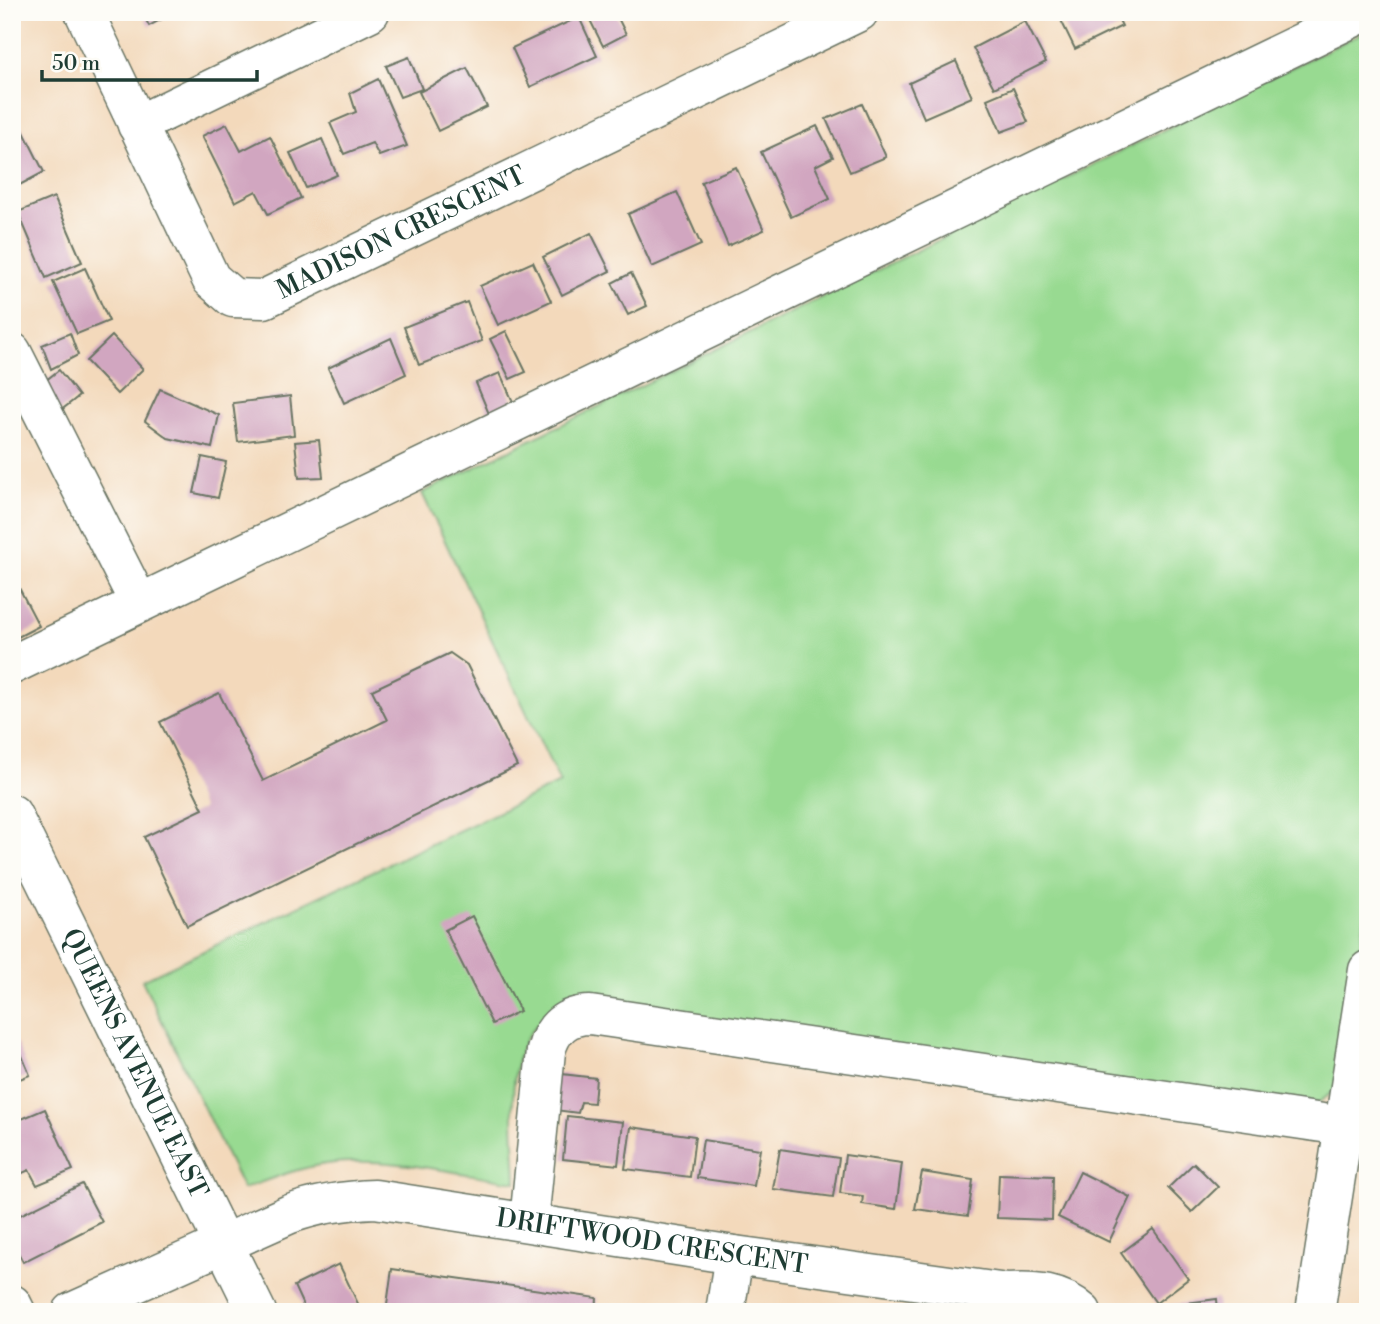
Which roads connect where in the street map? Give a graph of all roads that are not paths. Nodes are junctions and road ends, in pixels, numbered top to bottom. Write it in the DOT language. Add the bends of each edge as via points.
graph roads {
  1 [pos="84,12"];
  2 [pos="370,12"];
  3 [pos="859,12"];
  4 [pos="1365,12"];
  5 [pos="137,125"];
  6 [pos="12,352"];
  7 [pos="139,603"];
  8 [pos="12,665"];
  9 [pos="12,814"];
  10 [pos="24,871"];
  11 [pos="1368,970"];
  12 [pos="1343,1126"];
  13 [pos="529,1222"];
  14 [pos="223,1243"];
  15 [pos="734,1255"];
  16 [pos="12,1304"];
  17 [pos="16,1312"];
  18 [pos="72,1312"];
  19 [pos="257,1312"];
  20 [pos="725,1312"];
  21 [pos="1082,1312"];
  22 [pos="1315,1312"];
  1 -- 5 [label="street, MADISON CRESCENT"];
  2 -- 5 [label="street"];
  3 -- 5 [label="street, MADISON CRESCENT" via="264,299 233,298 211,279"];
  4 -- 7 [label="street"];
  6 -- 7 [label="street"];
  7 -- 8 [label="street"];
  9 -- 10 [label="street, QUEENS AVENUE EAST"];
  10 -- 14 [label="street, QUEENS AVENUE EAST"];
  11 -- 12 [label="street"];
  12 -- 13 [label="street" via="579,1015 559,1025 546,1051"];
  12 -- 22 [label="street"];
  13 -- 14 [label="street, DRIFTWOOD CRESCENT" via="375,1199 346,1200 308,1208"];
  13 -- 15 [label="street, DRIFTWOOD CRESCENT"];
  14 -- 18 [label="street, DRIFTWOOD CRESCENT"];
  14 -- 19 [label="street, QUEENS AVENUE EAST"];
  15 -- 20 [label="street"];
  15 -- 21 [label="street, DRIFTWOOD CRESCENT" via="1007,1293 1035,1291"];
  16 -- 17 [label="street"];
}
